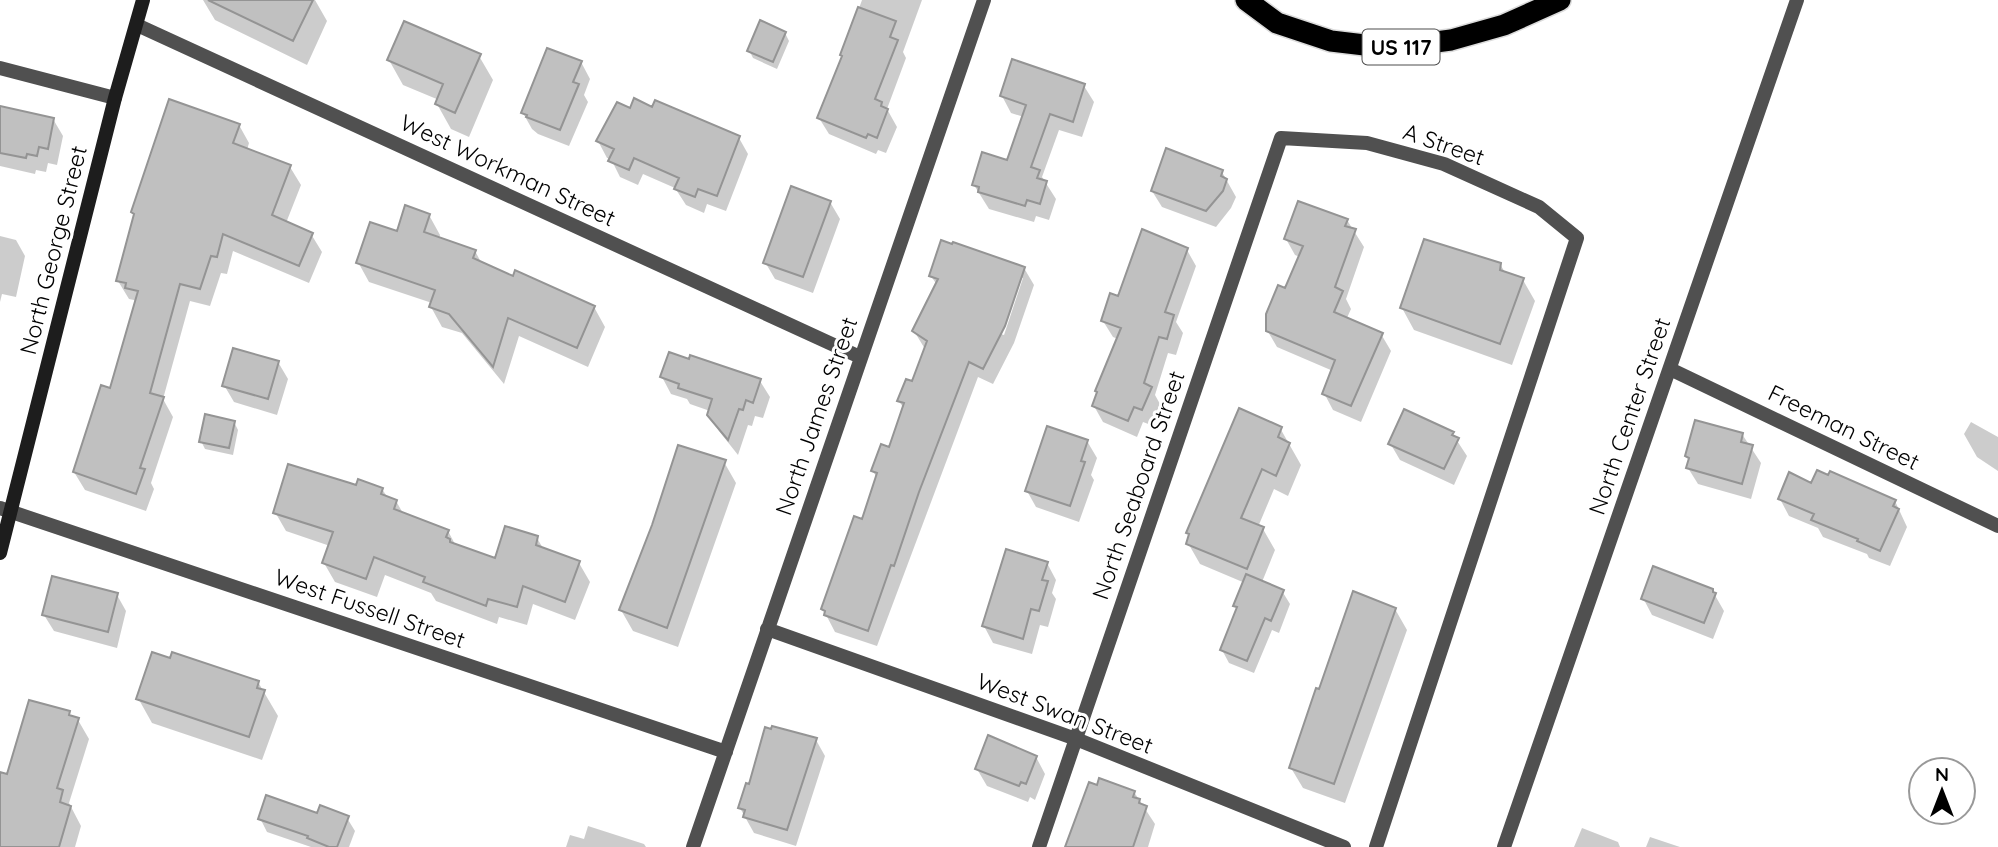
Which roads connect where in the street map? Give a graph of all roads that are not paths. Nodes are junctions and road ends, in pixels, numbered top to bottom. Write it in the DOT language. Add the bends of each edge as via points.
graph roads {
  1 [pos="143,0"];
  2 [pos="984,0"];
  3 [pos="1246,0"];
  4 [pos="1560,0"];
  5 [pos="1797,0"];
  6 [pos="137,25"];
  7 [pos="0,68"];
  8 [pos="115,98"];
  9 [pos="1281,138"];
  10 [pos="860,357"];
  11 [pos="1670,369"];
  12 [pos="5,509"];
  13 [pos="1998,526"];
  14 [pos="0,553"];
  15 [pos="767,629"];
  16 [pos="1076,739"];
  17 [pos="726,752"];
  18 [pos="693,847"];
  19 [pos="1039,847"];
  20 [pos="1344,847"];
  21 [pos="1376,847"];
  22 [pos="1504,847"];
  1 -- 6 [label="main road, North George Street"];
  2 -- 10 [label="street, North James Street"];
  3 -- 4 [label="highway, US 117" via="1277,23 1331,41 1390,48 1451,40 1504,25"];
  5 -- 11 [label="street, North Center Street"];
  6 -- 8 [label="main road, North George Street"];
  6 -- 10 [label="street, West Workman Street"];
  7 -- 8 [label="street"];
  8 -- 12 [label="main road, North George Street"];
  9 -- 16 [label="street, North Seaboard Street"];
  9 -- 21 [label="street, A Street" via="1367,142 1444,164 1539,207 1577,237"];
  10 -- 15 [label="street, North James Street"];
  11 -- 13 [label="street, Freeman Street"];
  11 -- 22 [label="street, North Center Street"];
  12 -- 14 [label="main road, North George Street"];
  12 -- 17 [label="street, West Fussell Street"];
  15 -- 16 [label="street, West Swan Street"];
  15 -- 17 [label="street, North James Street"];
  16 -- 19 [label="street, North Seaboard Street"];
  16 -- 20 [label="street, West Swan Street"];
  17 -- 18 [label="street, North James Street"];
}
